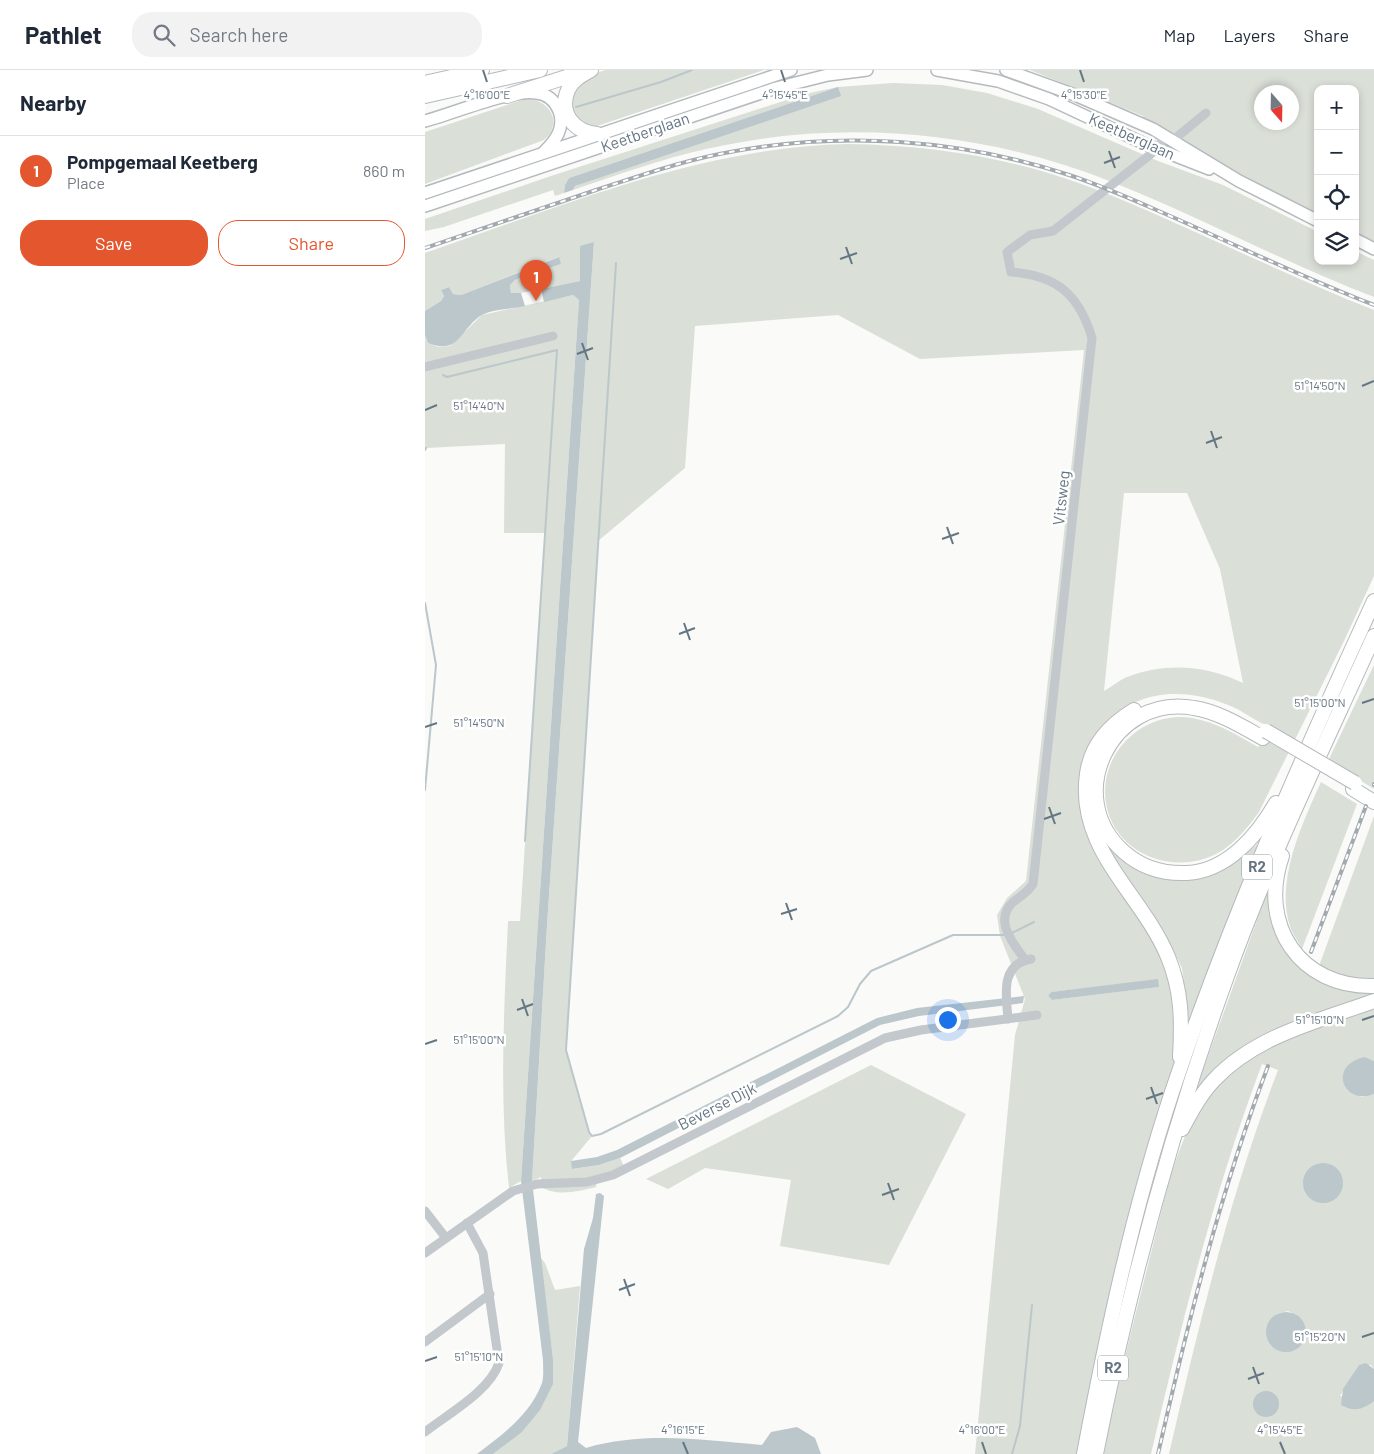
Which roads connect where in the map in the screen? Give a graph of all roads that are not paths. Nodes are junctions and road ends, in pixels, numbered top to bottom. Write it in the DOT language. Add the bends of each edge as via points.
graph roads {
  1 [pos="482,70"];
  2 [pos="540,70"];
  3 [pos="589,70"];
  4 [pos="791,70"];
  5 [pos="867,70"];
  6 [pos="937,70"];
  7 [pos="1007,70"];
  8 [pos="425,83"];
  9 [pos="425,96"];
  10 [pos="507,96"];
  11 [pos="1206,113"];
  12 [pos="425,121"];
  13 [pos="597,134"];
  14 [pos="1167,138"];
  15 [pos="1156,148"];
  16 [pos="543,153"];
  17 [pos="1239,181"];
  18 [pos="425,192"];
  19 [pos="425,206"];
  20 [pos="1314,218"];
  21 [pos="1359,241"];
  22 [pos="1374,249"];
  23 [pos="553,336"];
  24 [pos="425,367"];
  25 [pos="1374,601"];
  26 [pos="1374,636"];
  27 [pos="1353,646"];
  28 [pos="1265,735"];
  29 [pos="1321,748"];
  30 [pos="1354,786"];
  31 [pos="1374,794"];
  32 [pos="1374,802"];
  33 [pos="1374,986"];
  34 [pos="1374,1001"];
  35 [pos="1037,1015"];
  36 [pos="1008,1019"];
  37 [pos="1172,1093"];
  38 [pos="1167,1153"];
  39 [pos="425,1211"];
  40 [pos="467,1223"];
  41 [pos="446,1238"];
  42 [pos="425,1254"];
  43 [pos="490,1294"];
  44 [pos="425,1342"];
  45 [pos="425,1432"];
  46 [pos="1084,1454"];
  47 [pos="1096,1454"];
  1 -- 8 [label="highway"];
  2 -- 9 [label="highway"];
  3 -- 10 [label="highway"];
  3 -- 13 [label="highway" via="568,90 567,106 575,127 585,133"];
  4 -- 13 [label="main road, Keetberglaan"];
  5 -- 19 [label="main road, Keetberglaan" via="828,75 776,88"];
  6 -- 15 [label="main road, Keetberglaan" via="998,81 1049,99"];
  7 -- 14 [label="main road, Keetberglaan" via="1075,95"];
  10 -- 12 [label="main road"];
  10 -- 16 [label="main road" via="535,92 553,101 561,119 560,133"];
  11 -- 14 [label="street"];
  13 -- 16 [label="main road, Keetberglaan"];
  14 -- 15 [label="street"];
  14 -- 17 [label="main road, Keetberglaan"];
  15 -- 17 [label="main road, Keetberglaan"];
  15 -- 36 [label="street, Vitsweg" via="1053,231 1030,235 1007,252 1011,272 1033,273 1067,291 1080,307 1092,338 1033,884 1005,916 1011,940 1028,960 1010,971 1005,980"];
  16 -- 18 [label="main road, Keetberglaan"];
  17 -- 20 [label="main road, Keetberglaan"];
  21 -- 22 [label="main road"];
  23 -- 24 [label="street"];
  25 -- 27 [label="highway, R2"];
  26 -- 29 [label="highway, R2"];
  27 -- 28 [label="highway" via="1268,817 1231,856 1205,869 1174,874 1132,860 1112,842 1101,824 1096,806 1096,774 1106,748 1129,724 1158,710 1192,708 1225,717"];
  27 -- 37 [label="highway, R2" via="1249,884"];
  28 -- 30 [label="highway, bridge"];
  28 -- 37 [label="highway" via="1221,707 1175,698 1155,701 1139,707 1111,726 1097,745 1089,764 1085,789 1092,831 1157,934 1168,955 1180,993 1179,1059"];
  29 -- 33 [label="highway" via="1281,860 1277,893 1280,925 1291,948 1311,970 1338,983"];
  29 -- 38 [label="highway, R2" via="1227,975"];
  30 -- 31 [label="highway"];
  30 -- 32 [label="highway"];
  34 -- 38 [label="highway" via="1277,1036 1235,1060 1198,1101"];
  35 -- 36 [label="street, Beverse Dijk"];
  36 -- 40 [label="street, Beverse Dijk" via="885,1038 619,1173 587,1182 537,1184 519,1189 496,1201"];
  37 -- 46 [label="highway, R2" via="1146,1177 1107,1330"];
  38 -- 47 [label="highway, R2" via="1111,1375"];
  39 -- 41 [label="street"];
  40 -- 41 [label="street, Beverse Dijk"];
  40 -- 43 [label="street" via="483,1253"];
  41 -- 42 [label="street, Beverse Dijk"];
  43 -- 44 [label="street"];
  43 -- 45 [label="street" via="499,1356 496,1373"];
}
